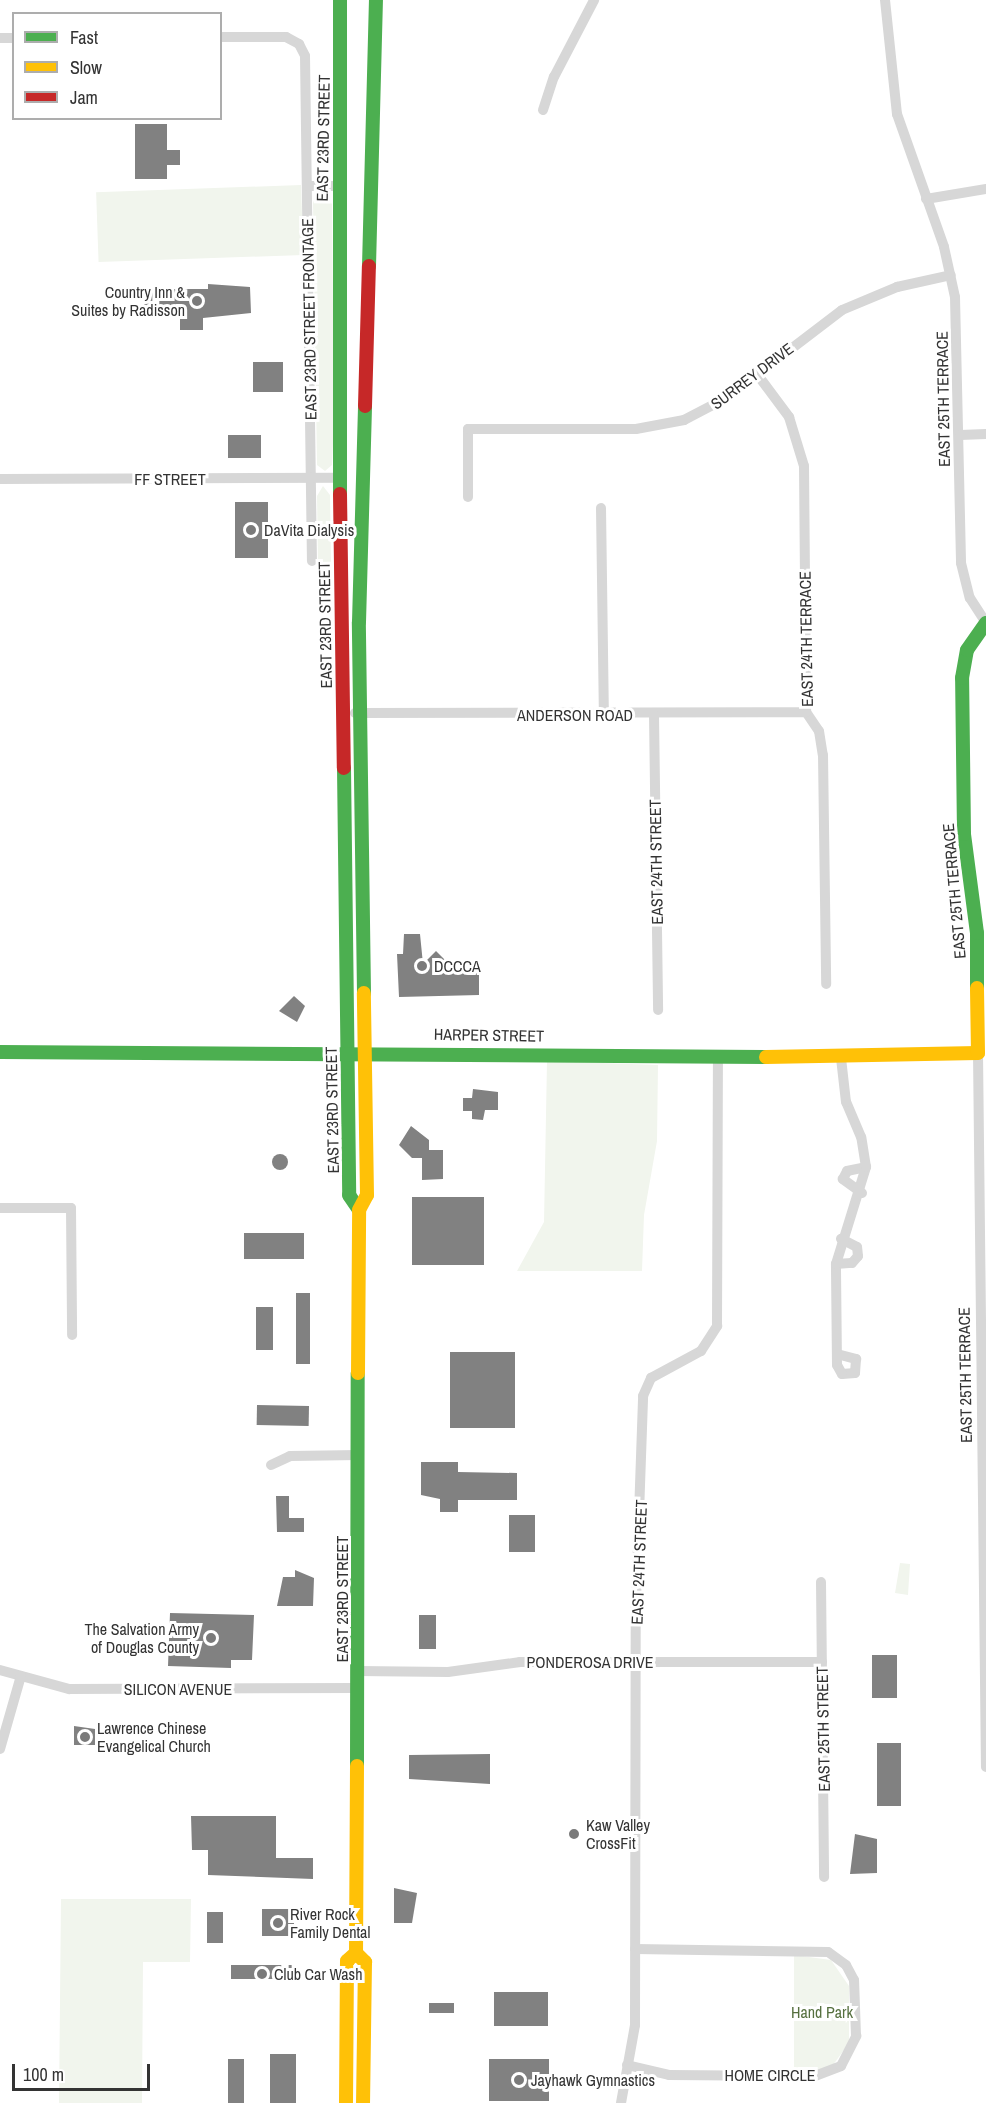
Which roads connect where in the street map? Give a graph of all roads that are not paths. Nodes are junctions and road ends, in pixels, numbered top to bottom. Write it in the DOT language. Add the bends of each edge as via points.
graph roads {
  1 [pos="376,0"];
  2 [pos="594,0"];
  3 [pos="885,0"];
  4 [pos="340,1"];
  5 [pos="222,37"];
  6 [pos="543,110"];
  7 [pos="307,186"];
  8 [pos="339,186"];
  9 [pos="986,189"];
  10 [pos="926,199"];
  11 [pos="951,275"];
  12 [pos="339,335"];
  13 [pos="757,374"];
  14 [pos="986,434"];
  15 [pos="960,435"];
  16 [pos="311,478"];
  17 [pos="340,478"];
  18 [pos="0,479"];
  19 [pos="363,495"];
  20 [pos="468,497"];
  21 [pos="602,508"];
  22 [pos="312,561"];
  23 [pos="986,623"];
  24 [pos="806,712"];
  25 [pos="361,713"];
  26 [pos="343,714"];
  27 [pos="604,714"];
  28 [pos="654,715"];
  29 [pos="826,984"];
  30 [pos="982,998"];
  31 [pos="658,1010"];
  32 [pos="347,1051"];
  33 [pos="365,1051"];
  34 [pos="0,1052"];
  35 [pos="978,1053"];
  36 [pos="718,1058"];
  37 [pos="841,1058"];
  38 [pos="866,1167"];
  39 [pos="983,1174"];
  40 [pos="862,1193"];
  41 [pos="0,1208"];
  42 [pos="358,1210"];
  43 [pos="841,1239"];
  44 [pos="836,1264"];
  45 [pos="72,1335"];
  46 [pos="984,1345"];
  47 [pos="837,1354"];
  48 [pos="359,1455"];
  49 [pos="271,1465"];
  50 [pos="984,1511"];
  51 [pos="821,1582"];
  52 [pos="636,1662"];
  53 [pos="822,1662"];
  54 [pos="0,1670"];
  55 [pos="358,1671"];
  56 [pos="21,1677"];
  57 [pos="358,1688"];
  58 [pos="0,1749"];
  59 [pos="986,1761"];
  60 [pos="824,1877"];
  61 [pos="635,1949"];
  62 [pos="356,1953"];
  63 [pos="347,1984"];
  64 [pos="364,2018"];
  65 [pos="627,2065"];
  66 [pos="346,2103"];
  67 [pos="363,2103"];
  68 [pos="621,2103"];
  1 -- 19 [label="main road, EAST 23RD STREET"];
  2 -- 6 [label="street" via="554,77"];
  3 -- 10 [label="street, EAST 25TH TERRACE" via="892,92"];
  4 -- 8 [label="main road, EAST 23RD STREET"];
  5 -- 7 [label="street, EAST 23RD STREET FRONTAGE" via="286,37 299,44 305,56"];
  7 -- 8 [label="street"];
  7 -- 16 [label="street, EAST 23RD STREET FRONTAGE"];
  8 -- 12 [label="main road, EAST 23RD STREET"];
  9 -- 10 [label="street"];
  10 -- 11 [label="street, EAST 25TH TERRACE"];
  11 -- 13 [label="street, SURREY DRIVE" via="857,302"];
  11 -- 15 [label="street, EAST 25TH TERRACE" via="960,343"];
  12 -- 17 [label="main road, EAST 23RD STREET"];
  12 -- 19 [label="main road" via="347,361 351,485"];
  13 -- 20 [label="street, SURREY DRIVE" via="713,407 668,425 468,429"];
  13 -- 24 [label="street, EAST 24TH TERRACE" via="789,417 803,459"];
  14 -- 15 [label="street"];
  15 -- 23 [label="street, EAST 25TH TERRACE" via="961,563 970,598"];
  16 -- 17 [label="street, FF STREET"];
  16 -- 18 [label="street, FF STREET"];
  16 -- 22 [label="street, EAST 23RD STREET FRONTAGE"];
  17 -- 26 [label="main road, EAST 23RD STREET"];
  19 -- 25 [label="main road, EAST 23RD STREET"];
  21 -- 27 [label="street"];
  23 -- 30 [label="main road, EAST 25TH TERRACE" via="967,650 962,678 964,834"];
  24 -- 28 [label="street, ANDERSON ROAD"];
  24 -- 29 [label="street, EAST 24TH TERRACE" via="819,731 823,755"];
  25 -- 26 [label="street, ANDERSON ROAD"];
  25 -- 27 [label="street, ANDERSON ROAD"];
  25 -- 33 [label="main road, EAST 23RD STREET"];
  26 -- 32 [label="main road, EAST 23RD STREET"];
  27 -- 28 [label="street, ANDERSON ROAD"];
  28 -- 31 [label="street, EAST 24TH STREET"];
  30 -- 35 [label="main road, EAST 25TH TERRACE"];
  32 -- 33 [label="main road, HARPER STREET"];
  32 -- 34 [label="main road, HARPER STREET"];
  32 -- 42 [label="main road, EAST 23RD STREET" via="350,1195"];
  33 -- 36 [label="main road, HARPER STREET"];
  33 -- 42 [label="main road, EAST 23RD STREET" via="367,1195"];
  35 -- 37 [label="main road, HARPER STREET"];
  35 -- 39 [label="street, EAST 25TH TERRACE"];
  36 -- 37 [label="main road, HARPER STREET"];
  36 -- 52 [label="street, EAST 24TH STREET" via="717,1326 701,1351 651,1378 643,1396"];
  37 -- 38 [label="street" via="846,1102 861,1137"];
  38 -- 40 [label="street"];
  38 -- 40 [label="street" via="847,1171 843,1179"];
  39 -- 46 [label="street, EAST 25TH TERRACE"];
  40 -- 43 [label="street"];
  41 -- 45 [label="street" via="71,1208"];
  42 -- 48 [label="main road, EAST 23RD STREET"];
  43 -- 44 [label="street"];
  43 -- 44 [label="street" via="857,1247 858,1256 852,1263"];
  44 -- 47 [label="street"];
  46 -- 50 [label="street, EAST 25TH TERRACE"];
  48 -- 49 [label="street" via="290,1456"];
  48 -- 55 [label="main road, EAST 23RD STREET"];
  50 -- 59 [label="street, EAST 25TH TERRACE"];
  51 -- 53 [label="street, EAST 25TH STREET"];
  52 -- 53 [label="street, PONDEROSA DRIVE"];
  52 -- 55 [label="street, PONDEROSA DRIVE"];
  52 -- 61 [label="street, EAST 24TH STREET"];
  53 -- 60 [label="street, EAST 25TH STREET"];
  54 -- 56 [label="street, SILICON AVENUE"];
  55 -- 57 [label="main road, EAST 23RD STREET"];
  56 -- 57 [label="street, SILICON AVENUE" via="69,1689"];
  56 -- 58 [label="street"];
  57 -- 62 [label="main road, EAST 23RD STREET"];
  61 -- 65 [label="street, EAST 24TH STREET" via="634,2032"];
  61 -- 65 [label="street, HOME CIRCLE" via="828,1952 846,1965 854,1980 856,2036 841,2066 815,2076 669,2075"];
  62 -- 63 [label="main road, EAST 23RD STREET" via="347,1961"];
  62 -- 64 [label="main road, EAST 23RD STREET" via="364,1962"];
  63 -- 64 [label="main road" via="355,1993 358,2015"];
  63 -- 66 [label="main road, EAST 23RD STREET"];
  64 -- 67 [label="main road, EAST 23RD STREET"];
  65 -- 68 [label="street, EAST 24TH STREET"];
}
